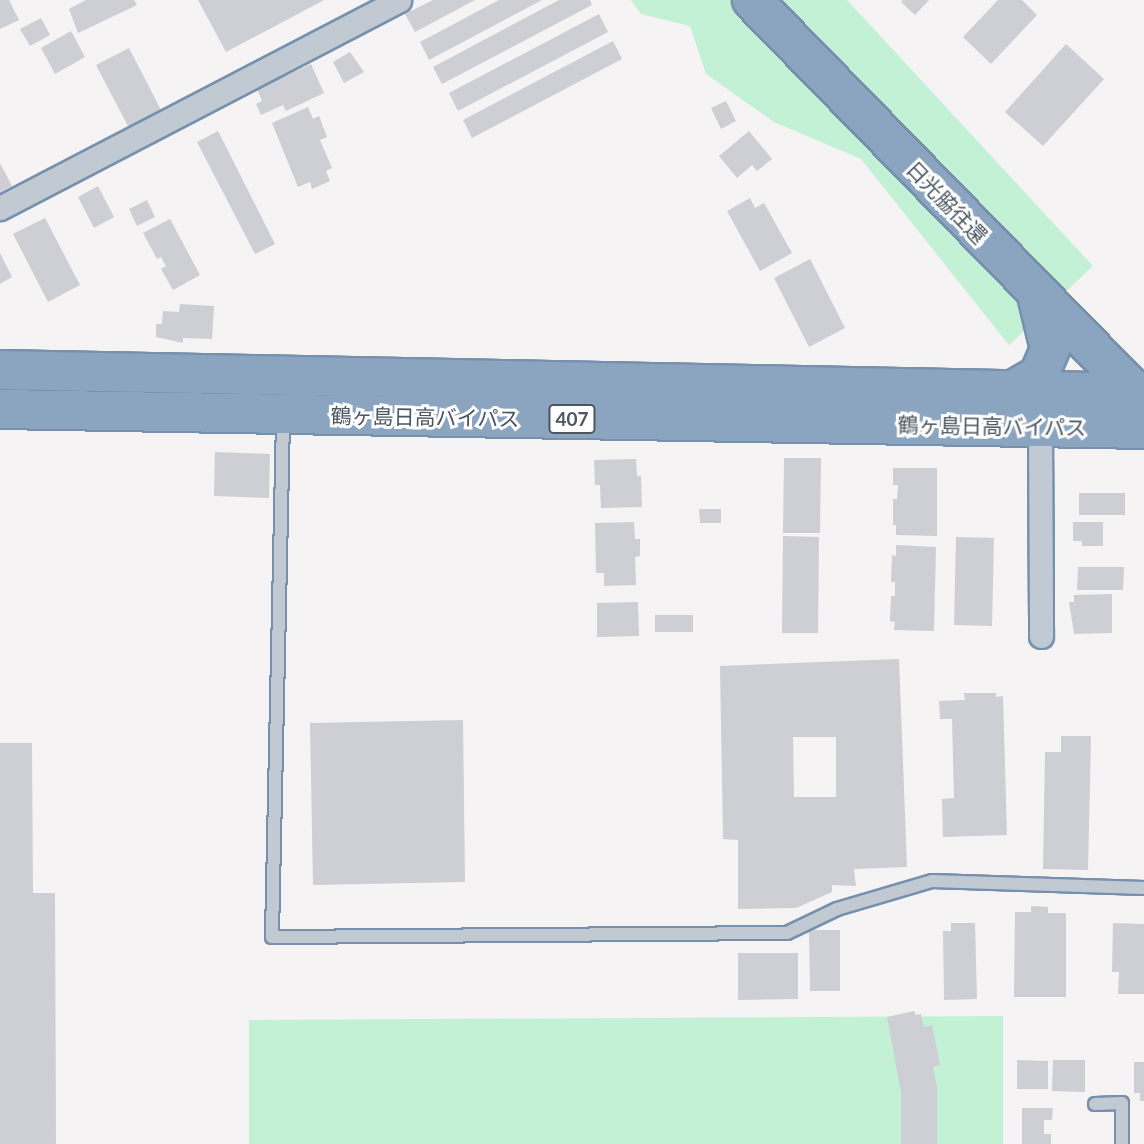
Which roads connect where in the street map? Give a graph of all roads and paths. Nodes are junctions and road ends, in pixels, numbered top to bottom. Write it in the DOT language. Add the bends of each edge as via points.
graph roads {
  1 [pos="400,0"];
  2 [pos="752,0"];
  3 [pos="0,208"];
  4 [pos="1037,295"];
  5 [pos="0,370"];
  6 [pos="1015,389"];
  7 [pos="1141,396"];
  8 [pos="0,409"];
  9 [pos="283,414"];
  10 [pos="1040,427"];
  11 [pos="1144,429"];
  12 [pos="1041,636"];
  13 [pos="1144,888"];
  14 [pos="1095,1104"];
  15 [pos="1122,1144"];
  1 -- 3 [label="street"];
  2 -- 4 [label="highway, 日光脇往還 / 407"];
  4 -- 6 [label="highway" via="1050,349 1039,375"];
  4 -- 7 [label="highway, 日光脇往還 / 407"];
  5 -- 6 [label="highway, 鶴ヶ島日高バイパス / 407"];
  6 -- 7 [label="highway, 鶴ヶ島日高バイパス / 407"];
  8 -- 9 [label="highway, 鶴ヶ島日高バイパス / 407"];
  9 -- 10 [label="highway, 鶴ヶ島日高バイパス / 407"];
  9 -- 13 [label="lane" via="272,937 787,933 837,909 932,881"];
  10 -- 11 [label="highway, 鶴ヶ島日高バイパス / 407"];
  10 -- 12 [label="street"];
  14 -- 15 [label="lane" via="1122,1103"];
}
